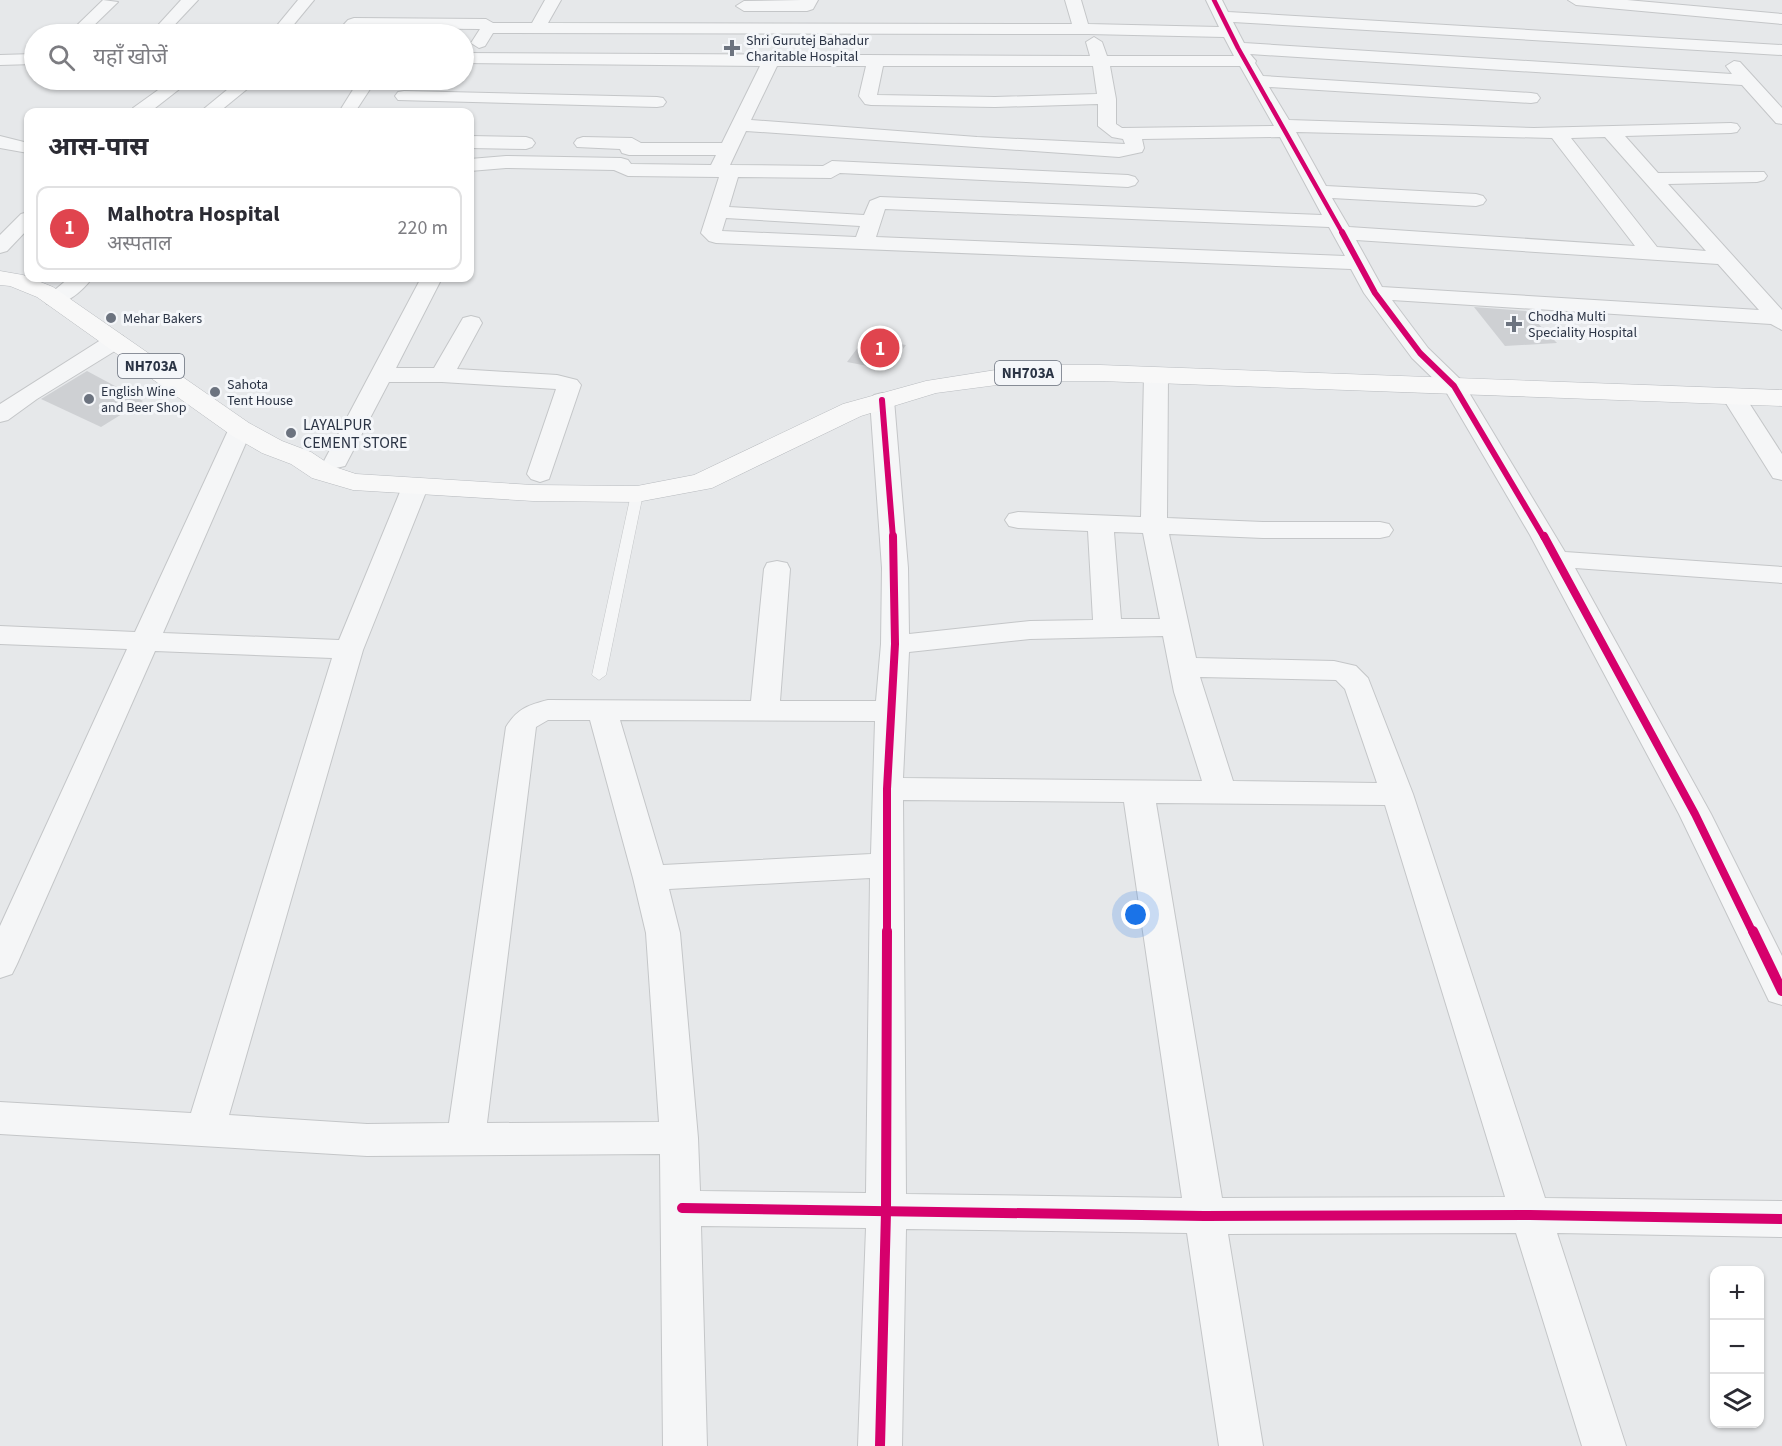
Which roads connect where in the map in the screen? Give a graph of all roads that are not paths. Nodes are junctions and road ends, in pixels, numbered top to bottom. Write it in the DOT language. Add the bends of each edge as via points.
graph roads {
  1 [pos="190,0"];
  2 [pos="306,0"];
  3 [pos="553,0"];
  4 [pos="810,0"];
  5 [pos="1073,0"];
  6 [pos="1576,0"];
  7 [pos="110,2"];
  8 [pos="1617,2"];
  9 [pos="744,3"];
  10 [pos="1686,6"];
  11 [pos="1369,10"];
  12 [pos="1782,19"];
  13 [pos="86,24"];
  14 [pos="167,24"];
  15 [pos="287,24"];
  16 [pos="353,24"];
  17 [pos="1229,27"];
  18 [pos="488,28"];
  19 [pos="537,28"];
  20 [pos="740,28"];
  21 [pos="1085,28"];
  22 [pos="1529,36"];
  23 [pos="474,48"];
  24 [pos="1718,48"];
  25 [pos="1782,50"];
  26 [pos="474,58"];
  27 [pos="24,59"];
  28 [pos="0,60"];
  29 [pos="683,61"];
  30 [pos="771,61"];
  31 [pos="876,61"];
  32 [pos="1102,62"];
  33 [pos="1537,66"];
  34 [pos="670,80"];
  35 [pos="1747,80"];
  36 [pos="1258,81"];
  37 [pos="603,89"];
  38 [pos="169,90"];
  39 [pos="236,90"];
  40 [pos="360,90"];
  41 [pos="404,96"];
  42 [pos="1532,98"];
  43 [pos="1107,99"];
  44 [pos="657,102"];
  45 [pos="144,108"];
  46 [pos="214,108"];
  47 [pos="348,108"];
  48 [pos="1782,119"];
  49 [pos="741,125"];
  50 [pos="1285,128"];
  51 [pos="1731,128"];
  52 [pos="1610,131"];
  53 [pos="1557,132"];
  54 [pos="1131,134"];
  55 [pos="840,140"];
  56 [pos="0,142"];
  57 [pos="474,142"];
  58 [pos="539,143"];
  59 [pos="562,143"];
  60 [pos="24,147"];
  61 [pos="728,149"];
  62 [pos="627,152"];
  63 [pos="969,155"];
  64 [pos="474,165"];
  65 [pos="725,170"];
  66 [pos="831,170"];
  67 [pos="1757,176"];
  68 [pos="1655,179"];
  69 [pos="1128,181"];
  70 [pos="1319,191"];
  71 [pos="1476,200"];
  72 [pos="817,202"];
  73 [pos="716,212"];
  74 [pos="24,220"];
  75 [pos="872,221"];
  76 [pos="0,223"];
  77 [pos="24,223"];
  78 [pos="1339,227"];
  79 [pos="864,243"];
  80 [pos="0,247"];
  81 [pos="1650,252"];
  82 [pos="1724,258"];
  83 [pos="1359,263"];
  84 [pos="0,278"];
  85 [pos="76,282"];
  86 [pos="429,282"];
  87 [pos="1376,293"];
  88 [pos="55,299"];
  89 [pos="1780,320"];
  90 [pos="471,323"];
  91 [pos="115,341"];
  92 [pos="382,375"];
  93 [pos="442,375"];
  94 [pos="1156,375"];
  95 [pos="1445,377"];
  96 [pos="1782,382"];
  97 [pos="1734,397"];
  98 [pos="1782,398"];
  99 [pos="882,400"];
  100 [pos="0,415"];
  101 [pos="240,429"];
  102 [pos="301,458"];
  103 [pos="336,461"];
  104 [pos="1782,473"];
  105 [pos="540,474"];
  106 [pos="414,487"];
  107 [pos="637,494"];
  108 [pos="1018,520"];
  109 [pos="1100,523"];
  110 [pos="1154,525"];
  111 [pos="1380,530"];
  112 [pos="1557,559"];
  113 [pos="777,569"];
  114 [pos="1782,575"];
  115 [pos="1108,627"];
  116 [pos="1175,627"];
  117 [pos="0,635"];
  118 [pos="145,642"];
  119 [pos="896,644"];
  120 [pos="349,650"];
  121 [pos="1184,667"];
  122 [pos="601,692"];
  123 [pos="765,709"];
  124 [pos="890,711"];
  125 [pos="887,789"];
  126 [pos="1138,790"];
  127 [pos="1221,791"];
  128 [pos="1397,794"];
  129 [pos="887,865"];
  130 [pos="650,878"];
  131 [pos="0,964"];
  132 [pos="1782,991"];
  133 [pos="0,1118"];
  134 [pos="205,1131"];
  135 [pos="679,1138"];
  136 [pos="466,1140"];
  137 [pos="682,1208"];
  138 [pos="886,1212"];
  139 [pos="1530,1215"];
  140 [pos="1204,1216"];
  141 [pos="1782,1219"];
  142 [pos="685,1446"];
  143 [pos="880,1446"];
  144 [pos="1241,1446"];
  145 [pos="1604,1446"];
  1 -- 14 [label="street"];
  2 -- 15 [label="street"];
  3 -- 19 [label="street"];
  4 -- 9 [label="street" via="807,6"];
  5 -- 21 [label="street"];
  6 -- 8 [label="street"];
  7 -- 13 [label="street"];
  8 -- 10 [label="street"];
  9 -- 20 [label="street"];
  10 -- 12 [label="street"];
  11 -- 17 [label="street"];
  16 -- 18 [label="street" via="486,24"];
  17 -- 21 [label="street"];
  17 -- 22 [label="street"];
  17 -- 32 [label="street"];
  17 -- 33 [label="street"];
  17 -- 36 [label="street"];
  18 -- 19 [label="street"];
  18 -- 23 [label="street"];
  19 -- 20 [label="street"];
  20 -- 21 [label="street"];
  21 -- 32 [label="street"];
  22 -- 24 [label="street"];
  22 -- 33 [label="street"];
  24 -- 25 [label="street"];
  24 -- 35 [label="street"];
  26 -- 29 [label="street"];
  27 -- 28 [label="street"];
  29 -- 30 [label="street"];
  29 -- 34 [label="street"];
  30 -- 31 [label="street"];
  30 -- 49 [label="street"];
  31 -- 32 [label="street"];
  31 -- 43 [label="street" via="868,96 871,100"];
  32 -- 43 [label="street"];
  33 -- 35 [label="street"];
  35 -- 48 [label="street"];
  36 -- 42 [label="street"];
  36 -- 50 [label="street"];
  37 -- 44 [label="street" via="663,90"];
  38 -- 45 [label="street"];
  39 -- 46 [label="street"];
  40 -- 47 [label="street"];
  41 -- 44 [label="street"];
  43 -- 54 [label="street" via="1107,126 1118,133"];
  44 -- 62 [label="street"];
  49 -- 55 [label="street"];
  49 -- 61 [label="street"];
  50 -- 53 [label="street"];
  50 -- 54 [label="street"];
  50 -- 70 [label="street"];
  51 -- 52 [label="street"];
  52 -- 53 [label="street"];
  52 -- 68 [label="street"];
  53 -- 81 [label="street"];
  54 -- 55 [label="street" via="1135,148 1119,151"];
  55 -- 63 [label="street"];
  55 -- 66 [label="street"];
  56 -- 60 [label="street"];
  57 -- 58 [label="street"];
  59 -- 62 [label="street"];
  61 -- 62 [label="street"];
  61 -- 65 [label="street"];
  62 -- 64 [label="street"];
  62 -- 65 [label="street" via="622,167 628,170"];
  65 -- 66 [label="street"];
  65 -- 73 [label="street"];
  66 -- 69 [label="street"];
  66 -- 72 [label="street"];
  67 -- 68 [label="street"];
  68 -- 82 [label="street"];
  70 -- 71 [label="street"];
  70 -- 78 [label="street"];
  72 -- 73 [label="street"];
  72 -- 75 [label="street"];
  73 -- 79 [label="street" via="711,232 717,237"];
  74 -- 76 [label="street"];
  75 -- 78 [label="street" via="877,205 889,203"];
  75 -- 79 [label="street"];
  77 -- 80 [label="street"];
  78 -- 81 [label="street"];
  78 -- 83 [label="street"];
  79 -- 83 [label="street"];
  81 -- 82 [label="street"];
  82 -- 89 [label="street"];
  83 -- 87 [label="street"];
  84 -- 88 [label="highway, NH703A" via="32,286"];
  85 -- 88 [label="street"];
  86 -- 92 [label="street"];
  87 -- 89 [label="street"];
  87 -- 95 [label="street" via="1420,353"];
  88 -- 91 [label="highway, NH703A"];
  90 -- 93 [label="street"];
  91 -- 100 [label="street"];
  91 -- 101 [label="highway, NH703A"];
  92 -- 93 [label="street"];
  92 -- 103 [label="street"];
  93 -- 105 [label="street" via="569,385"];
  94 -- 95 [label="highway, NH703A"];
  94 -- 99 [label="highway, NH703A" via="1027,373 935,386"];
  94 -- 110 [label="street"];
  95 -- 96 [label="highway, NH703A"];
  95 -- 97 [label="highway, NH703A"];
  95 -- 105 [label="highway, NH703A" via="1098,357 1002,360 923,371 834,396 687,466 637,475"];
  95 -- 112 [label="street"];
  97 -- 98 [label="highway, NH703A"];
  97 -- 104 [label="street"];
  99 -- 107 [label="highway, NH703A" via="852,410 702,482"];
  99 -- 119 [label="street" via="895,568"];
  101 -- 102 [label="highway, NH703A"];
  101 -- 118 [label="street"];
  102 -- 103 [label="highway, NH703A"];
  102 -- 106 [label="highway, NH703A" via="322,472 353,482"];
  103 -- 105 [label="highway, NH703A" via="448,473"];
  106 -- 107 [label="highway, NH703A"];
  106 -- 120 [label="street"];
  107 -- 122 [label="lane"];
  108 -- 109 [label="street"];
  109 -- 110 [label="street"];
  109 -- 115 [label="street"];
  110 -- 111 [label="street"];
  110 -- 116 [label="street"];
  112 -- 114 [label="street"];
  112 -- 132 [label="street" via="1695,814"];
  113 -- 123 [label="street"];
  115 -- 116 [label="street"];
  115 -- 119 [label="street" via="1005,632"];
  116 -- 121 [label="street"];
  117 -- 118 [label="street"];
  118 -- 120 [label="street"];
  118 -- 131 [label="street"];
  119 -- 124 [label="street"];
  120 -- 134 [label="street"];
  121 -- 127 [label="street"];
  121 -- 128 [label="street" via="1309,668 1346,673 1358,685"];
  122 -- 123 [label="street"];
  122 -- 130 [label="street"];
  122 -- 136 [label="street" via="533,713 521,727"];
  123 -- 124 [label="street"];
  124 -- 125 [label="street"];
  125 -- 126 [label="street"];
  125 -- 129 [label="street"];
  126 -- 127 [label="street"];
  126 -- 140 [label="street"];
  127 -- 128 [label="street"];
  128 -- 139 [label="street"];
  129 -- 130 [label="street"];
  129 -- 138 [label="street"];
  130 -- 135 [label="street" via="663,933"];
  133 -- 134 [label="street"];
  134 -- 136 [label="street" via="367,1140"];
  135 -- 136 [label="street"];
  135 -- 137 [label="street"];
  137 -- 138 [label="street"];
  137 -- 142 [label="street"];
  138 -- 140 [label="street"];
  138 -- 143 [label="street"];
  139 -- 140 [label="street"];
  139 -- 141 [label="street"];
  139 -- 145 [label="street"];
  140 -- 144 [label="street"];
}
